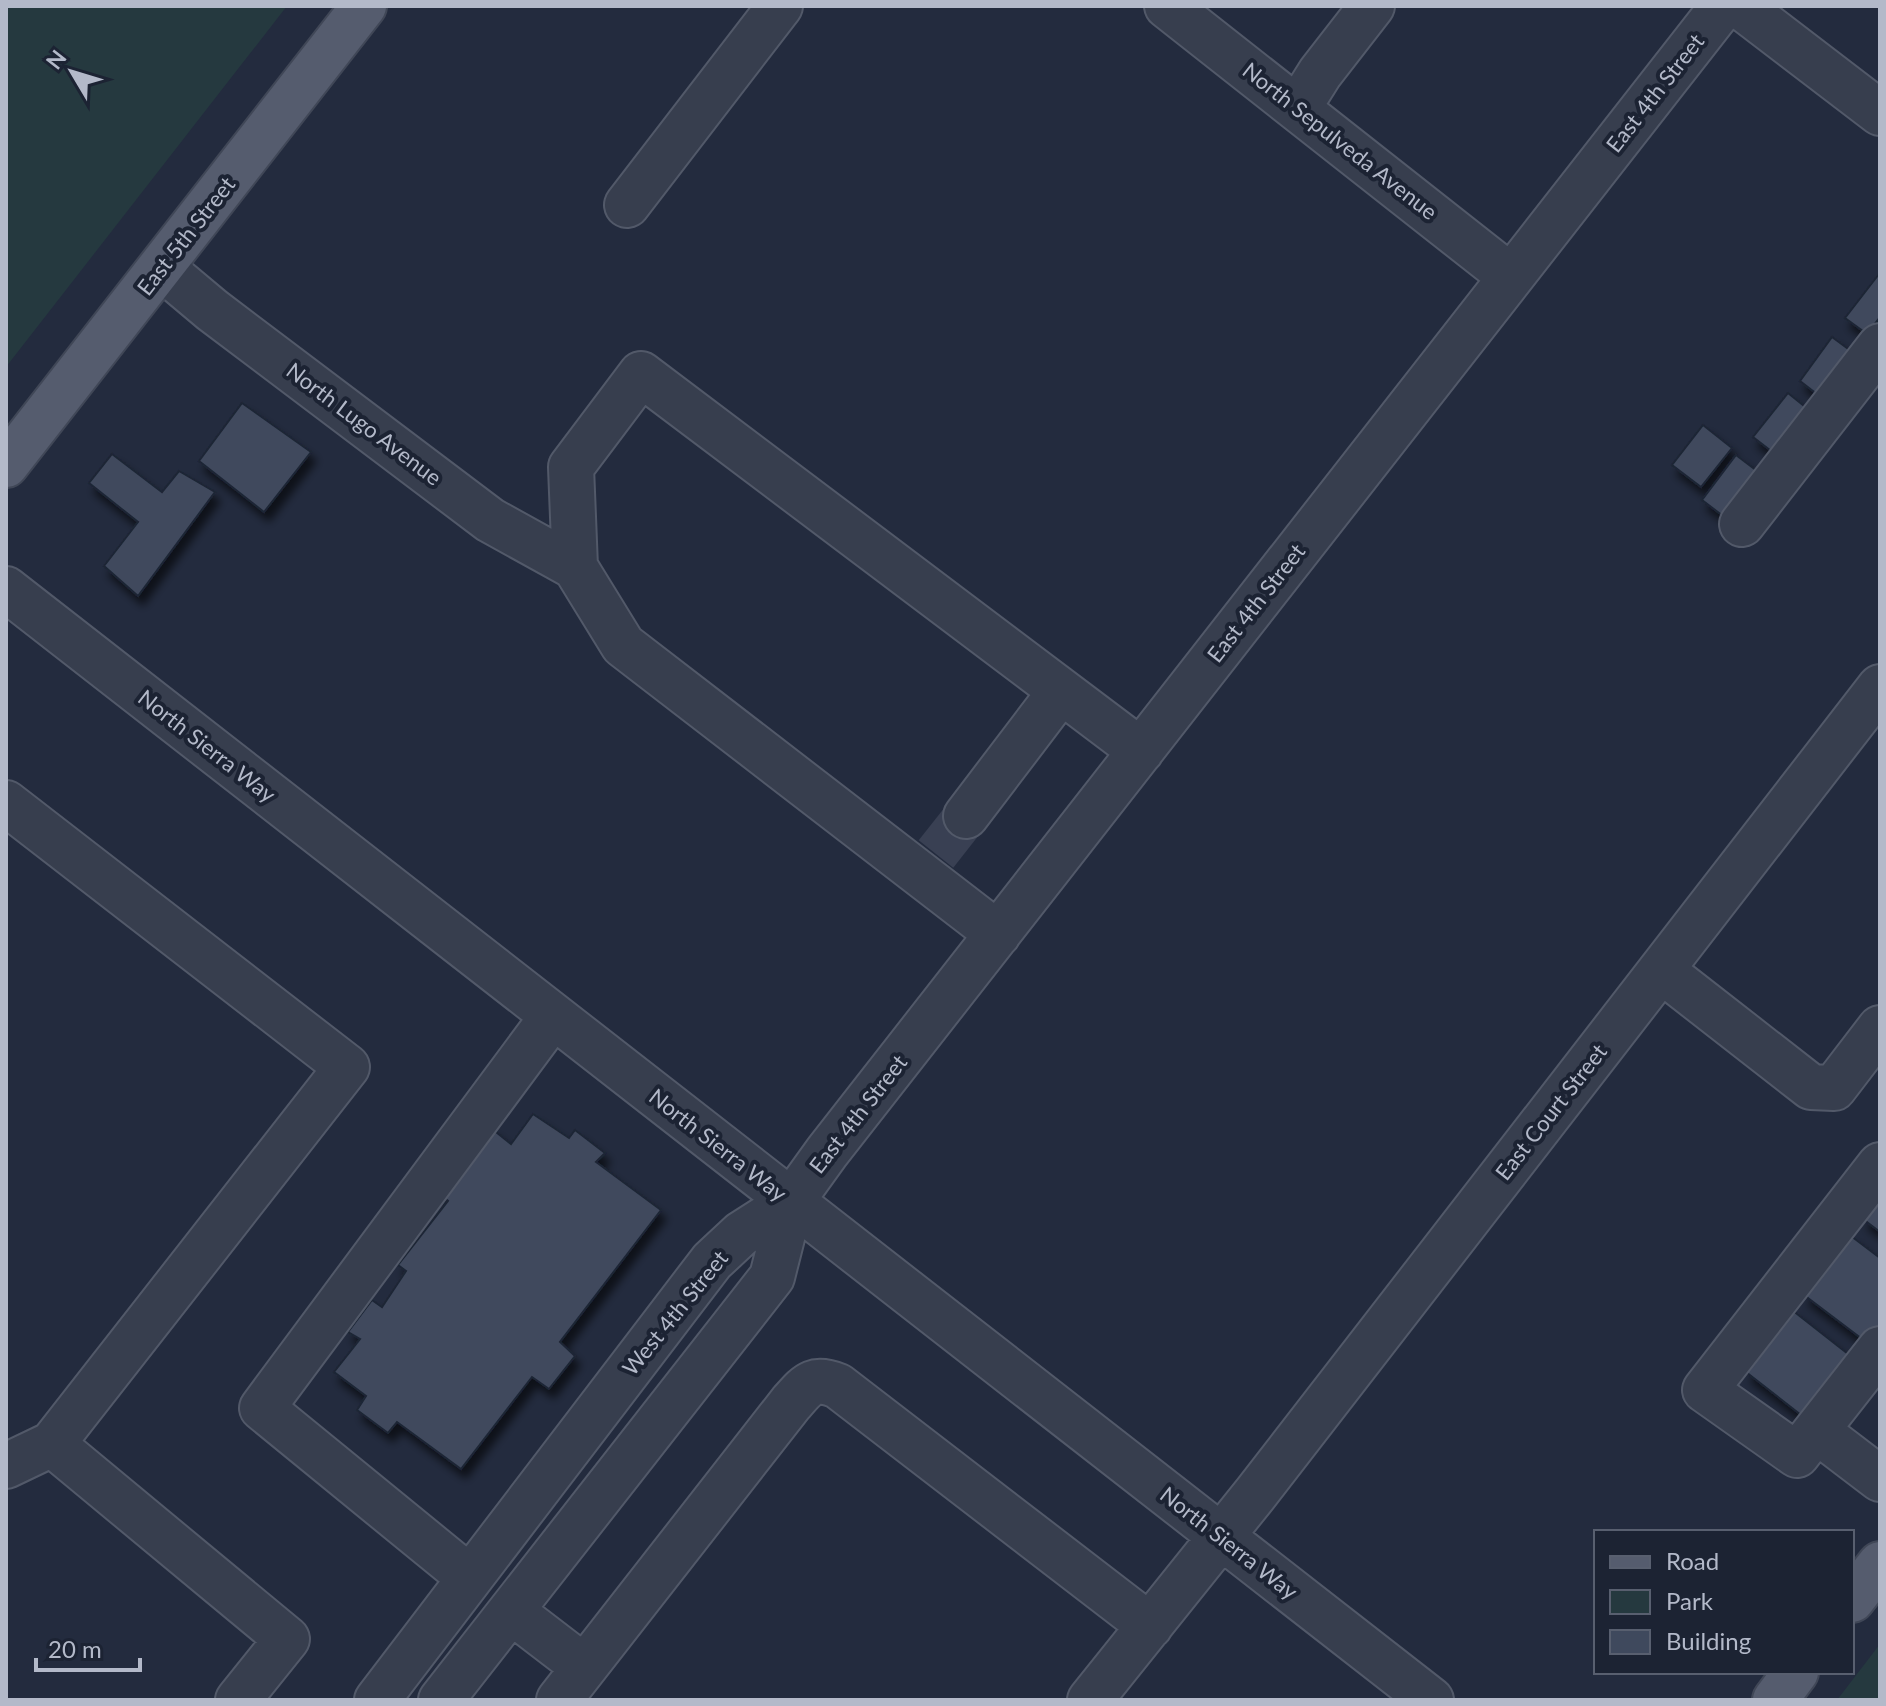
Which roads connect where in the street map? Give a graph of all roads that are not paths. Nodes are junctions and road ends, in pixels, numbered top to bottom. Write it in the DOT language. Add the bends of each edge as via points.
graph roads {
  1 [pos="364,6"];
  2 [pos="780,6"];
  3 [pos="1167,6"];
  4 [pos="1372,6"];
  5 [pos="1723,6"];
  6 [pos="1740,6"];
  7 [pos="1298,108"];
  8 [pos="1880,113"];
  9 [pos="627,205"];
  10 [pos="162,268"];
  11 [pos="1511,277"];
  12 [pos="1880,346"];
  13 [pos="6,465"];
  14 [pos="1742,524"];
  15 [pos="575,567"];
  16 [pos="6,589"];
  17 [pos="1061,691"];
  18 [pos="1873,711"];
  19 [pos="1141,751"];
  20 [pos="6,803"];
  21 [pos="966,816"];
  22 [pos="998,934"];
  23 [pos="1661,970"];
  24 [pos="553,1016"];
  25 [pos="1880,1028"];
  26 [pos="1880,1165"];
  27 [pos="791,1202"];
  28 [pos="1880,1349"];
  29 [pos="1817,1431"];
  30 [pos="52,1444"];
  31 [pos="6,1466"];
  32 [pos="1880,1479"];
  33 [pos="1221,1537"];
  34 [pos="1880,1564"];
  35 [pos="470,1578"];
  36 [pos="1854,1597"];
  37 [pos="511,1611"];
  38 [pos="1150,1626"];
  39 [pos="1794,1674"];
  40 [pos="571,1684"];
  41 [pos="238,1700"];
  42 [pos="377,1700"];
  43 [pos="441,1700"];
  44 [pos="1090,1700"];
  45 [pos="1431,1700"];
  46 [pos="1775,1700"];
  1 -- 10 [label="main road, East 5th Street"];
  2 -- 9 [label="street"];
  3 -- 7 [label="street, North Sepulveda Avenue"];
  4 -- 7 [label="street"];
  5 -- 11 [label="street, East 4th Street"];
  6 -- 8 [label="street"];
  7 -- 11 [label="street, North Sepulveda Avenue"];
  10 -- 13 [label="main road, East 5th Street"];
  10 -- 15 [label="street, North Lugo Avenue" via="490,520"];
  11 -- 19 [label="street, East 4th Street"];
  12 -- 14 [label="street"];
  15 -- 17 [label="street" via="571,467 641,374"];
  15 -- 22 [label="street" via="623,645 862,829 928,864"];
  16 -- 24 [label="street, North Sierra Way"];
  17 -- 19 [label="street"];
  17 -- 21 [label="street"];
  18 -- 23 [label="street, East Court Street"];
  19 -- 22 [label="street, East 4th Street"];
  20 -- 30 [label="street" via="347,1067"];
  22 -- 27 [label="street, East 4th Street"];
  23 -- 25 [label="street" via="1811,1087 1834,1088"];
  23 -- 33 [label="street, East Court Street"];
  24 -- 27 [label="street, North Sierra Way"];
  24 -- 35 [label="street" via="262,1408"];
  26 -- 29 [label="street" via="1705,1390 1797,1455"];
  27 -- 33 [label="street, North Sierra Way"];
  27 -- 35 [label="street, West 4th Street" via="741,1234 712,1261"];
  27 -- 37 [label="street" via="772,1277"];
  28 -- 29 [label="street"];
  29 -- 32 [label="street"];
  30 -- 31 [label="street"];
  30 -- 41 [label="street" via="287,1639"];
  33 -- 38 [label="street, East Court Street"];
  33 -- 45 [label="street, North Sierra Way"];
  34 -- 36 [label="main road"];
  35 -- 42 [label="street, West 4th Street"];
  37 -- 40 [label="street"];
  37 -- 43 [label="street"];
  38 -- 40 [label="street" via="838,1386 823,1380 807,1384 791,1403"];
  38 -- 44 [label="street, East Court Street"];
  39 -- 46 [label="main road"];
}
